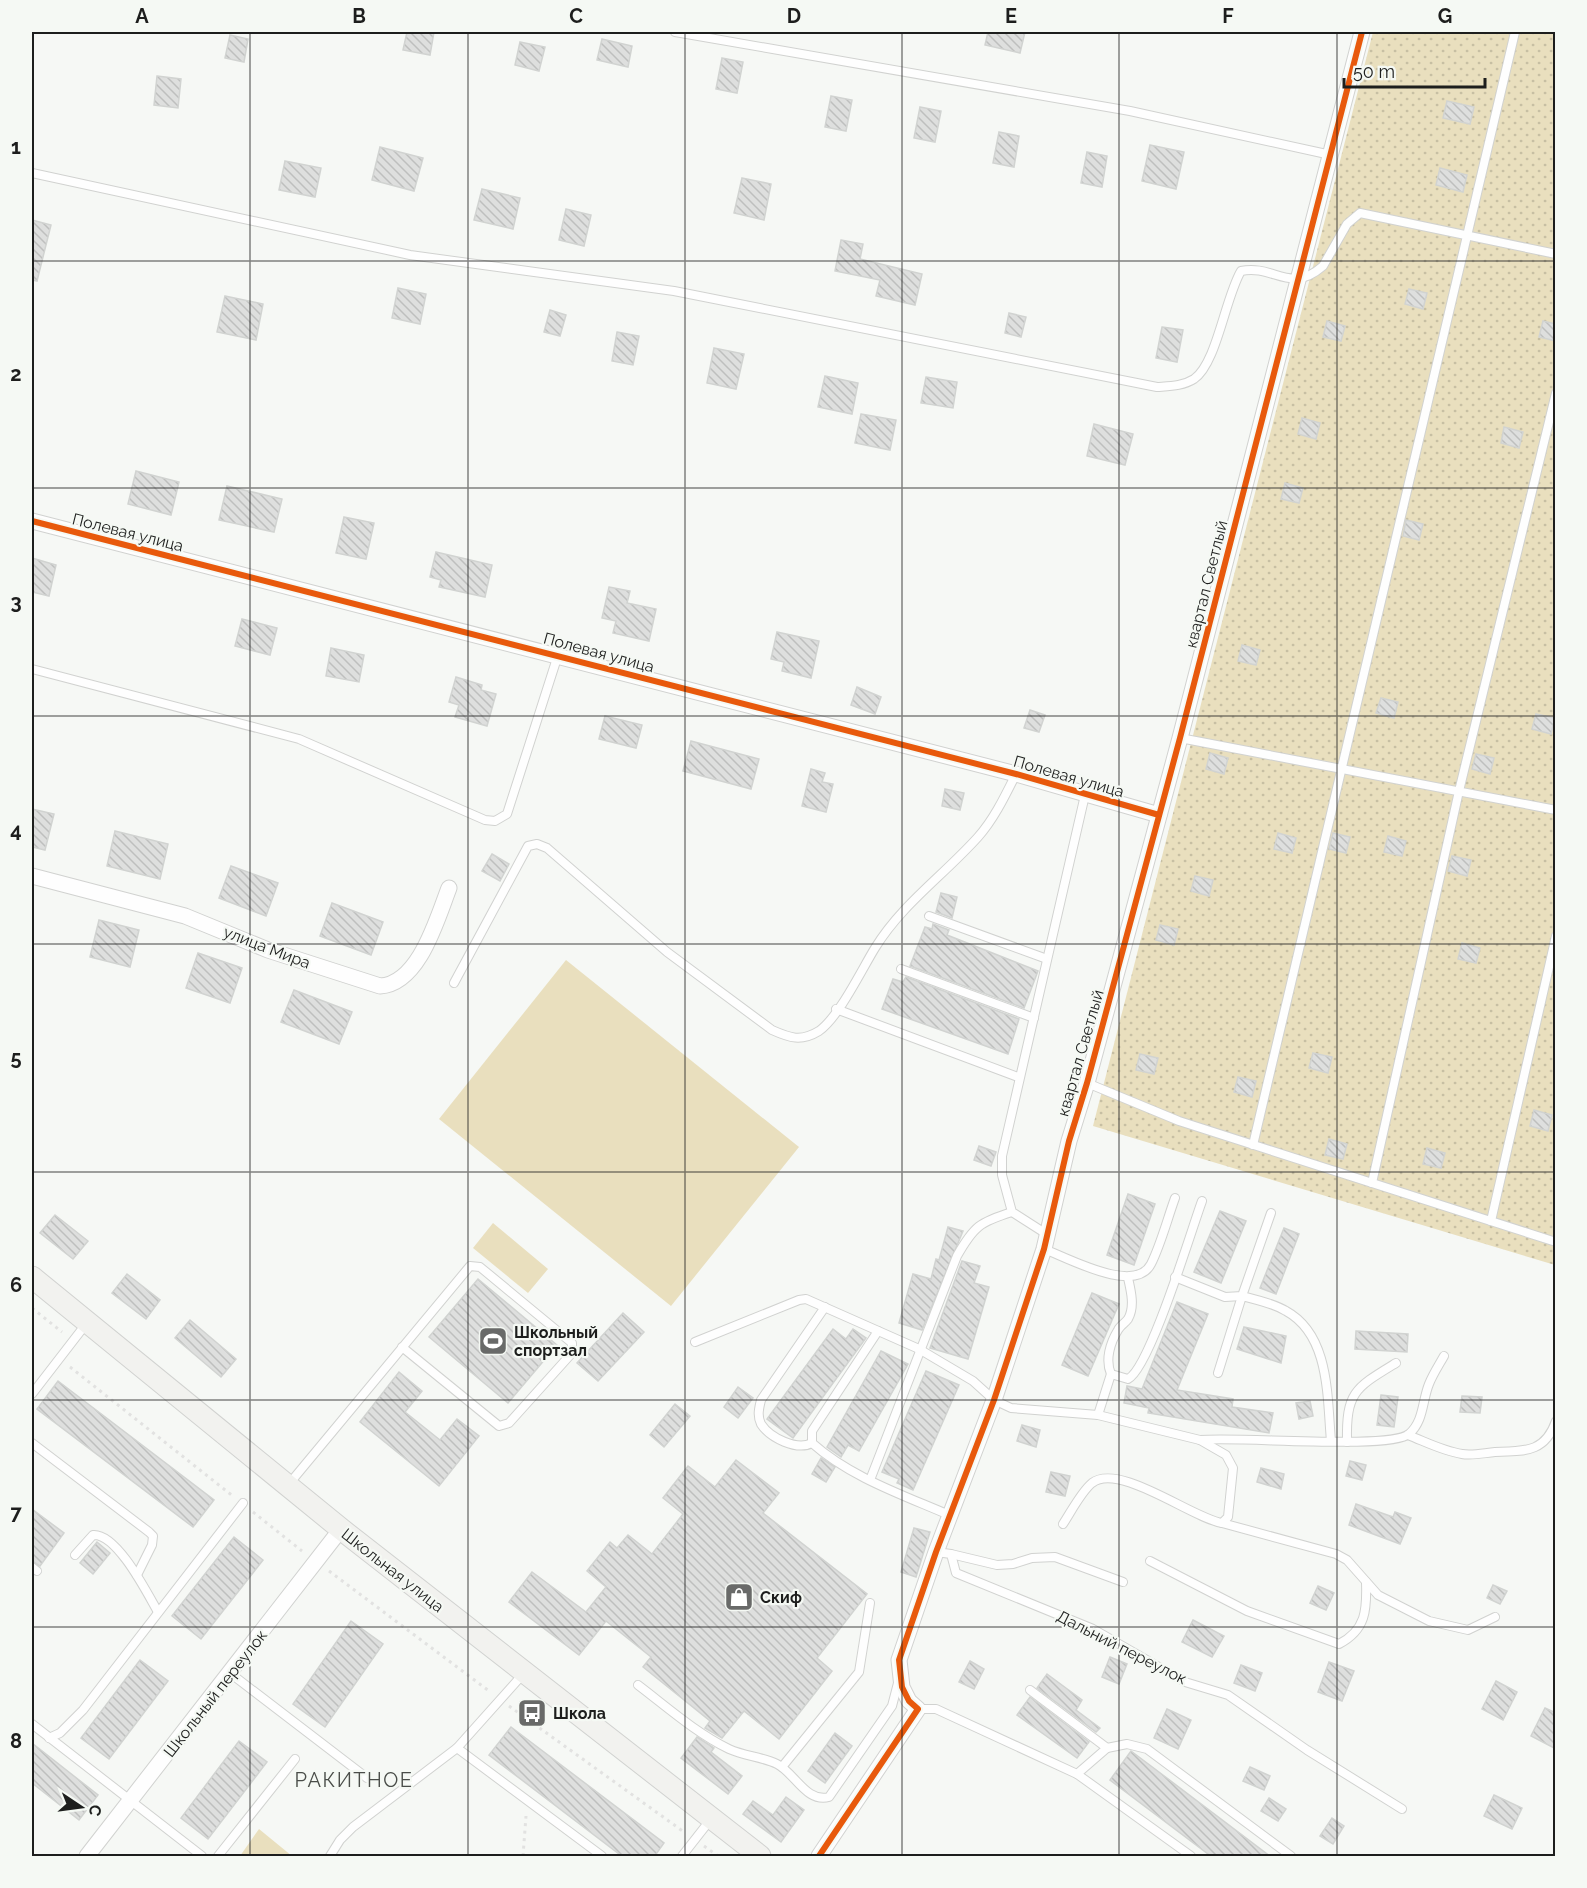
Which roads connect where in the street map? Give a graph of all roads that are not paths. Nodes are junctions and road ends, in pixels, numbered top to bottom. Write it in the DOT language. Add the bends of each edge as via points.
graph roads {
  1 [pos="675,32"];
  2 [pos="1362,32"];
  3 [pos="1515,32"];
  4 [pos="1331,155"];
  5 [pos="32,173"];
  6 [pos="1467,234"];
  7 [pos="1556,254"];
  8 [pos="1298,281"];
  9 [pos="1556,393"];
  10 [pos="32,521"];
  11 [pos="558,655"];
  12 [pos="32,669"];
  13 [pos="1180,738"];
  14 [pos="1341,767"];
  15 [pos="1016,774"];
  16 [pos="1459,790"];
  17 [pos="1085,795"];
  18 [pos="1556,810"];
  19 [pos="1159,815"];
  20 [pos="32,876"];
  21 [pos="449,888"];
  22 [pos="929,916"];
  23 [pos="1556,936"];
  24 [pos="1047,959"];
  25 [pos="901,969"];
  26 [pos="454,984"];
  27 [pos="836,1009"];
  28 [pos="1034,1018"];
  29 [pos="1018,1077"];
  30 [pos="1087,1083"];
  31 [pos="1253,1145"];
  32 [pos="1372,1183"];
  33 [pos="1175,1198"];
  34 [pos="1202,1201"];
  35 [pos="1012,1212"];
  36 [pos="1271,1213"];
  37 [pos="1491,1221"];
  38 [pos="1046,1242"];
  39 [pos="1556,1242"];
  40 [pos="32,1277"];
  41 [pos="1175,1277"];
  42 [pos="1128,1278"];
  43 [pos="1242,1296"];
  44 [pos="825,1307"];
  45 [pos="87,1322"];
  46 [pos="878,1331"];
  47 [pos="695,1342"];
  48 [pos="402,1347"];
  49 [pos="919,1349"];
  50 [pos="1444,1356"];
  51 [pos="1396,1363"];
  52 [pos="1218,1373"];
  53 [pos="1111,1374"];
  54 [pos="32,1394"];
  55 [pos="994,1400"];
  56 [pos="1098,1415"];
  57 [pos="1556,1421"];
  58 [pos="1408,1435"];
  59 [pos="1200,1440"];
  60 [pos="1331,1441"];
  61 [pos="1347,1442"];
  62 [pos="32,1443"];
  63 [pos="812,1443"];
  64 [pos="870,1480"];
  65 [pos="288,1486"];
  66 [pos="243,1503"];
  67 [pos="950,1515"];
  68 [pos="1222,1523"];
  69 [pos="1063,1524"];
  70 [pos="341,1529"];
  71 [pos="943,1553"];
  72 [pos="75,1555"];
  73 [pos="1150,1561"];
  74 [pos="136,1575"];
  75 [pos="1123,1582"];
  76 [pos="1366,1582"];
  77 [pos="870,1603"];
  78 [pos="158,1612"];
  79 [pos="1495,1617"];
  80 [pos="230,1673"];
  81 [pos="524,1673"];
  82 [pos="900,1676"];
  83 [pos="638,1685"];
  84 [pos="1030,1690"];
  85 [pos="918,1709"];
  86 [pos="32,1724"];
  87 [pos="49,1738"];
  88 [pos="457,1748"];
  89 [pos="1107,1748"];
  90 [pos="295,1759"];
  91 [pos="782,1767"];
  92 [pos="1077,1774"];
  93 [pos="367,1778"];
  94 [pos="129,1801"];
  95 [pos="1402,1809"];
  96 [pos="712,1818"];
  97 [pos="87,1857"];
  98 [pos="202,1857"];
  99 [pos="218,1857"];
  100 [pos="330,1857"];
  101 [pos="602,1857"];
  102 [pos="682,1857"];
  103 [pos="760,1857"];
  104 [pos="819,1857"];
  105 [pos="1191,1857"];
  106 [pos="1291,1857"];
  1 -- 4 [label="lane" via="1130,111"];
  2 -- 4 [label="street, квартал Светлый"];
  3 -- 6 [label="lane"];
  4 -- 8 [label="street, квартал Светлый"];
  5 -- 8 [label="lane" via="410,255 674,291 1157,387 1177,386 1194,379 1204,369 1232,285 1241,271 1251,269"];
  6 -- 7 [label="lane"];
  6 -- 8 [label="lane" via="1360,213 1347,224 1323,266"];
  6 -- 14 [label="lane"];
  8 -- 13 [label="street, квартал Светлый"];
  9 -- 16 [label="lane"];
  10 -- 11 [label="street, Полевая улица"];
  11 -- 12 [label="lane" via="507,814 495,821 484,820 299,739"];
  11 -- 15 [label="street, Полевая улица"];
  13 -- 14 [label="lane"];
  13 -- 19 [label="street, квартал Светлый"];
  14 -- 16 [label="lane"];
  14 -- 31 [label="lane"];
  15 -- 17 [label="street, Полевая улица"];
  15 -- 27 [label="lane" via="979,836 898,915"];
  16 -- 18 [label="lane"];
  16 -- 32 [label="lane"];
  17 -- 19 [label="street, Полевая улица"];
  17 -- 24 [label="lane"];
  19 -- 30 [label="street, квартал Светлый"];
  20 -- 21 [label="street, улица Мира" via="185,916 268,950 380,986 392,985 411,968 428,944"];
  22 -- 24 [label="lane"];
  23 -- 37 [label="lane"];
  24 -- 28 [label="lane"];
  25 -- 28 [label="lane"];
  26 -- 27 [label="lane" via="528,846 537,844 547,848 667,952 772,1030 790,1039 806,1038 821,1029"];
  27 -- 29 [label="lane"];
  28 -- 29 [label="lane"];
  29 -- 35 [label="lane" via="1002,1155 1002,1175"];
  30 -- 31 [label="lane" via="1179,1121"];
  30 -- 38 [label="street, квартал Светлый"];
  31 -- 32 [label="lane"];
  32 -- 37 [label="lane"];
  33 -- 42 [label="lane" via="1150,1266 1139,1276"];
  34 -- 41 [label="lane"];
  35 -- 38 [label="lane"];
  35 -- 49 [label="lane" via="986,1220 970,1232"];
  36 -- 43 [label="lane"];
  37 -- 39 [label="lane"];
  38 -- 42 [label="lane" via="1111,1274"];
  38 -- 55 [label="street, квартал Светлый"];
  40 -- 45 [label="street, Школьная улица"];
  41 -- 43 [label="lane" via="1225,1297"];
  41 -- 53 [label="lane" via="1134,1376 1128,1379"];
  42 -- 53 [label="lane" via="1131,1310 1128,1320 1118,1328 1108,1356"];
  43 -- 52 [label="lane"];
  43 -- 60 [label="lane" via="1289,1312 1307,1329 1321,1353"];
  44 -- 46 [label="lane"];
  44 -- 47 [label="lane" via="799,1300"];
  44 -- 63 [label="lane" via="761,1400 758,1413 762,1424 786,1442 801,1447"];
  45 -- 54 [label="lane"];
  45 -- 65 [label="street, Школьная улица"];
  46 -- 49 [label="lane"];
  46 -- 63 [label="lane" via="812,1431"];
  48 -- 48 [label="lane" via="470,1266 480,1267 572,1343 572,1353 509,1423 499,1426"];
  48 -- 65 [label="lane"];
  49 -- 55 [label="lane" via="973,1381"];
  49 -- 64 [label="lane"];
  50 -- 58 [label="lane" via="1428,1385 1418,1424"];
  51 -- 61 [label="lane" via="1362,1383 1352,1395 1346,1421"];
  53 -- 56 [label="lane"];
  55 -- 56 [label="lane" via="1011,1408"];
  55 -- 67 [label="street, квартал Светлый"];
  56 -- 59 [label="lane"];
  57 -- 58 [label="lane" via="1543,1444 1528,1450 1464,1455"];
  58 -- 61 [label="lane" via="1398,1440"];
  59 -- 60 [label="lane"];
  59 -- 68 [label="lane" via="1226,1455 1233,1468 1228,1517"];
  60 -- 61 [label="lane"];
  62 -- 74 [label="lane" via="153,1536"];
  63 -- 64 [label="lane"];
  64 -- 67 [label="lane"];
  65 -- 70 [label="street, Школьная улица"];
  66 -- 78 [label="lane"];
  67 -- 71 [label="street, квартал Светлый"];
  68 -- 69 [label="lane" via="1125,1480 1102,1479 1093,1482"];
  68 -- 76 [label="lane" via="1336,1554 1347,1560"];
  70 -- 80 [label="street, Школьный переулок"];
  70 -- 81 [label="street, Школьная улица"];
  71 -- 75 [label="lane" via="997,1565 1055,1557"];
  71 -- 82 [label="street, квартал Светлый" via="907,1633 899,1660"];
  71 -- 95 [label="lane, Дальний переулок" via="956,1573 1093,1629 1185,1682 1228,1695"];
  72 -- 74 [label="lane" via="93,1535 100,1534 110,1540"];
  73 -- 76 [label="lane" via="1247,1611 1339,1644 1351,1638 1364,1622"];
  74 -- 78 [label="lane"];
  76 -- 79 [label="lane" via="1390,1602 1429,1621 1468,1630"];
  77 -- 91 [label="lane" via="859,1672"];
  78 -- 87 [label="lane" via="83,1710 60,1733"];
  80 -- 93 [label="lane"];
  80 -- 94 [label="street, Школьный переулок"];
  81 -- 88 [label="lane"];
  81 -- 96 [label="street, Школьная улица"];
  82 -- 85 [label="street" via="909,1701"];
  82 -- 91 [label="lane" via="892,1706 829,1797 814,1797"];
  83 -- 91 [label="lane" via="714,1741"];
  84 -- 89 [label="lane"];
  85 -- 92 [label="lane" via="936,1709"];
  85 -- 104 [label="street"];
  86 -- 87 [label="lane"];
  87 -- 94 [label="lane"];
  88 -- 100 [label="lane" via="353,1827"];
  88 -- 101 [label="lane"];
  89 -- 92 [label="lane"];
  89 -- 106 [label="lane" via="1127,1744 1147,1749"];
  90 -- 99 [label="lane"];
  92 -- 105 [label="lane"];
  94 -- 97 [label="street, Школьный переулок"];
  94 -- 98 [label="lane"];
  96 -- 102 [label="lane"];
  96 -- 103 [label="street, Школьная улица"];
}
